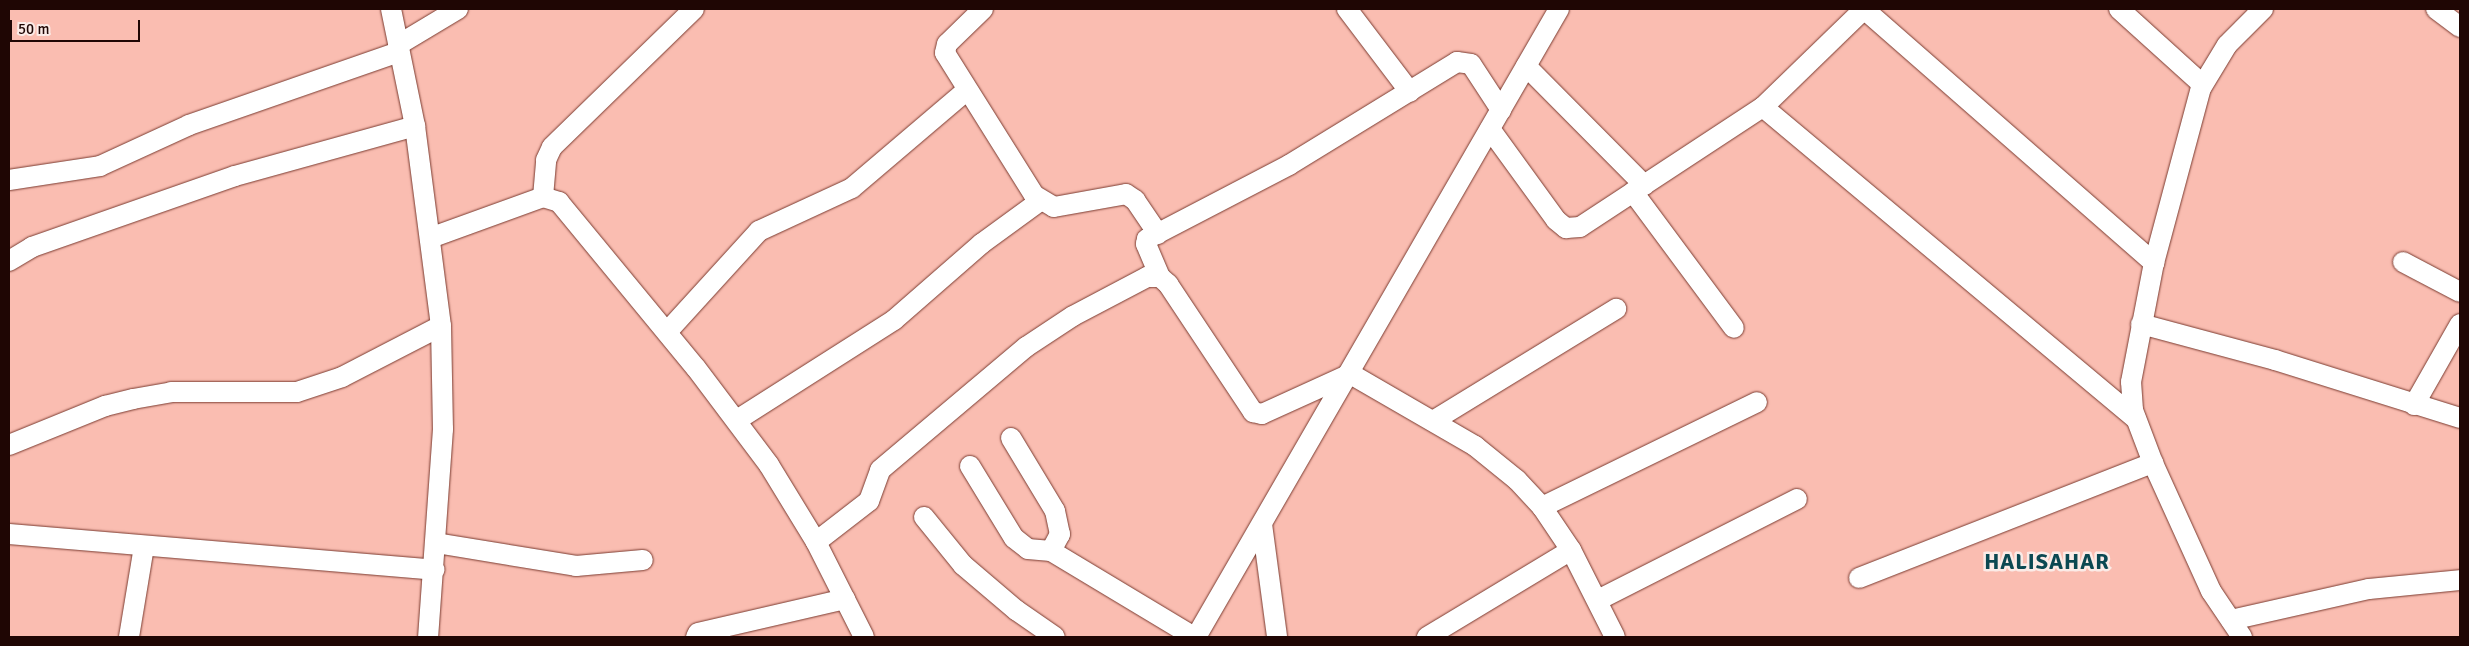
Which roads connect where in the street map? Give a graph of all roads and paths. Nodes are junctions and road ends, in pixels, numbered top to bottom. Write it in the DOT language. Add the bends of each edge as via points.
graph roads {
  1 [pos="391,9"];
  2 [pos="458,9"];
  3 [pos="694,9"];
  4 [pos="983,9"];
  5 [pos="1346,9"];
  6 [pos="1559,9"];
  7 [pos="1864,9"];
  8 [pos="2119,9"];
  9 [pos="2264,9"];
  10 [pos="2436,9"];
  11 [pos="2460,27"];
  12 [pos="399,48"];
  13 [pos="1526,66"];
  14 [pos="2202,84"];
  15 [pos="967,90"];
  16 [pos="1410,92"];
  17 [pos="1762,108"];
  18 [pos="1501,110"];
  19 [pos="415,126"];
  20 [pos="1490,129"];
  21 [pos="9,180"];
  22 [pos="1638,188"];
  23 [pos="543,197"];
  24 [pos="1040,202"];
  25 [pos="1158,234"];
  26 [pos="430,238"];
  27 [pos="9,261"];
  28 [pos="2154,262"];
  29 [pos="2403,262"];
  30 [pos="1160,277"];
  31 [pos="2460,292"];
  32 [pos="1616,309"];
  33 [pos="2141,324"];
  34 [pos="2460,324"];
  35 [pos="441,326"];
  36 [pos="1734,328"];
  37 [pos="667,332"];
  38 [pos="1348,374"];
  39 [pos="1757,402"];
  40 [pos="2414,404"];
  41 [pos="2460,418"];
  42 [pos="2136,419"];
  43 [pos="737,420"];
  44 [pos="1433,421"];
  45 [pos="1010,438"];
  46 [pos="9,445"];
  47 [pos="2153,463"];
  48 [pos="970,466"];
  49 [pos="1797,499"];
  50 [pos="1542,507"];
  51 [pos="924,517"];
  52 [pos="1262,524"];
  53 [pos="9,534"];
  54 [pos="816,542"];
  55 [pos="436,543"];
  56 [pos="144,546"];
  57 [pos="1571,550"];
  58 [pos="1051,551"];
  59 [pos="643,560"];
  60 [pos="434,570"];
  61 [pos="1859,578"];
  62 [pos="2460,580"];
  63 [pos="845,599"];
  64 [pos="1598,600"];
  65 [pos="2231,620"];
  66 [pos="129,637"];
  67 [pos="428,637"];
  68 [pos="696,637"];
  69 [pos="864,637"];
  70 [pos="1055,637"];
  71 [pos="1195,637"];
  72 [pos="1277,637"];
  73 [pos="1426,637"];
  74 [pos="1615,637"];
  75 [pos="2242,637"];
  1 -- 12 [label="street"];
  2 -- 12 [label="street"];
  3 -- 23 [label="street" via="552,147 546,160"];
  4 -- 15 [label="street" via="945,50"];
  5 -- 16 [label="street"];
  6 -- 13 [label="street"];
  7 -- 17 [label="street"];
  7 -- 28 [label="street"];
  8 -- 14 [label="street"];
  9 -- 14 [label="street" via="2227,45"];
  10 -- 11 [label="street"];
  12 -- 19 [label="street"];
  12 -- 21 [label="street" via="189,125 100,166"];
  13 -- 18 [label="street"];
  13 -- 22 [label="street"];
  14 -- 28 [label="street"];
  15 -- 24 [label="street"];
  15 -- 37 [label="street" via="852,188 758,231"];
  16 -- 18 [label="street" via="1457,62 1467,61"];
  16 -- 25 [label="street" via="1284,168"];
  17 -- 22 [label="street"];
  17 -- 42 [label="street"];
  18 -- 20 [label="street"];
  19 -- 26 [label="street"];
  19 -- 27 [label="street" via="235,176 32,247"];
  20 -- 22 [label="street" via="1556,220 1566,228 1580,226"];
  20 -- 38 [label="street"];
  22 -- 36 [label="street"];
  23 -- 26 [label="street"];
  23 -- 37 [label="street" via="551,198 567,209"];
  24 -- 25 [label="street" via="1061,207 1126,194 1135,200"];
  24 -- 43 [label="street" via="981,244 894,320"];
  25 -- 30 [label="street" via="1146,242"];
  26 -- 35 [label="street"];
  28 -- 33 [label="street"];
  29 -- 31 [label="street"];
  30 -- 38 [label="street" via="1168,284 1253,412 1262,414"];
  30 -- 54 [label="street" via="1148,277 1073,316 1026,346 880,470 869,501"];
  32 -- 44 [label="street"];
  33 -- 40 [label="street" via="2275,360"];
  33 -- 42 [label="street" via="2131,382"];
  34 -- 40 [label="street"];
  35 -- 46 [label="street" via="342,377 297,392 171,392 105,406"];
  35 -- 55 [label="street" via="443,429"];
  37 -- 43 [label="street"];
  38 -- 44 [label="street"];
  38 -- 52 [label="street"];
  39 -- 50 [label="street"];
  40 -- 41 [label="street"];
  42 -- 47 [label="street"];
  43 -- 54 [label="street"];
  44 -- 50 [label="street" via="1496,460"];
  45 -- 58 [label="street" via="1055,511 1060,534"];
  47 -- 61 [label="street"];
  47 -- 65 [label="street" via="2211,591"];
  48 -- 58 [label="street" via="1014,538 1028,549"];
  49 -- 64 [label="street"];
  50 -- 57 [label="street"];
  51 -- 70 [label="street" via="963,565 1016,610"];
  52 -- 71 [label="street"];
  52 -- 72 [label="street"];
  53 -- 56 [label="street"];
  54 -- 63 [label="street"];
  55 -- 59 [label="street" via="576,566"];
  55 -- 60 [label="street"];
  56 -- 60 [label="street"];
  56 -- 66 [label="street"];
  57 -- 64 [label="street"];
  57 -- 73 [label="street"];
  58 -- 71 [label="street"];
  60 -- 67 [label="street"];
  62 -- 65 [label="street" via="2369,589"];
  63 -- 68 [label="street" via="698,633"];
  63 -- 69 [label="street"];
  64 -- 74 [label="street"];
  65 -- 75 [label="street"];
}
